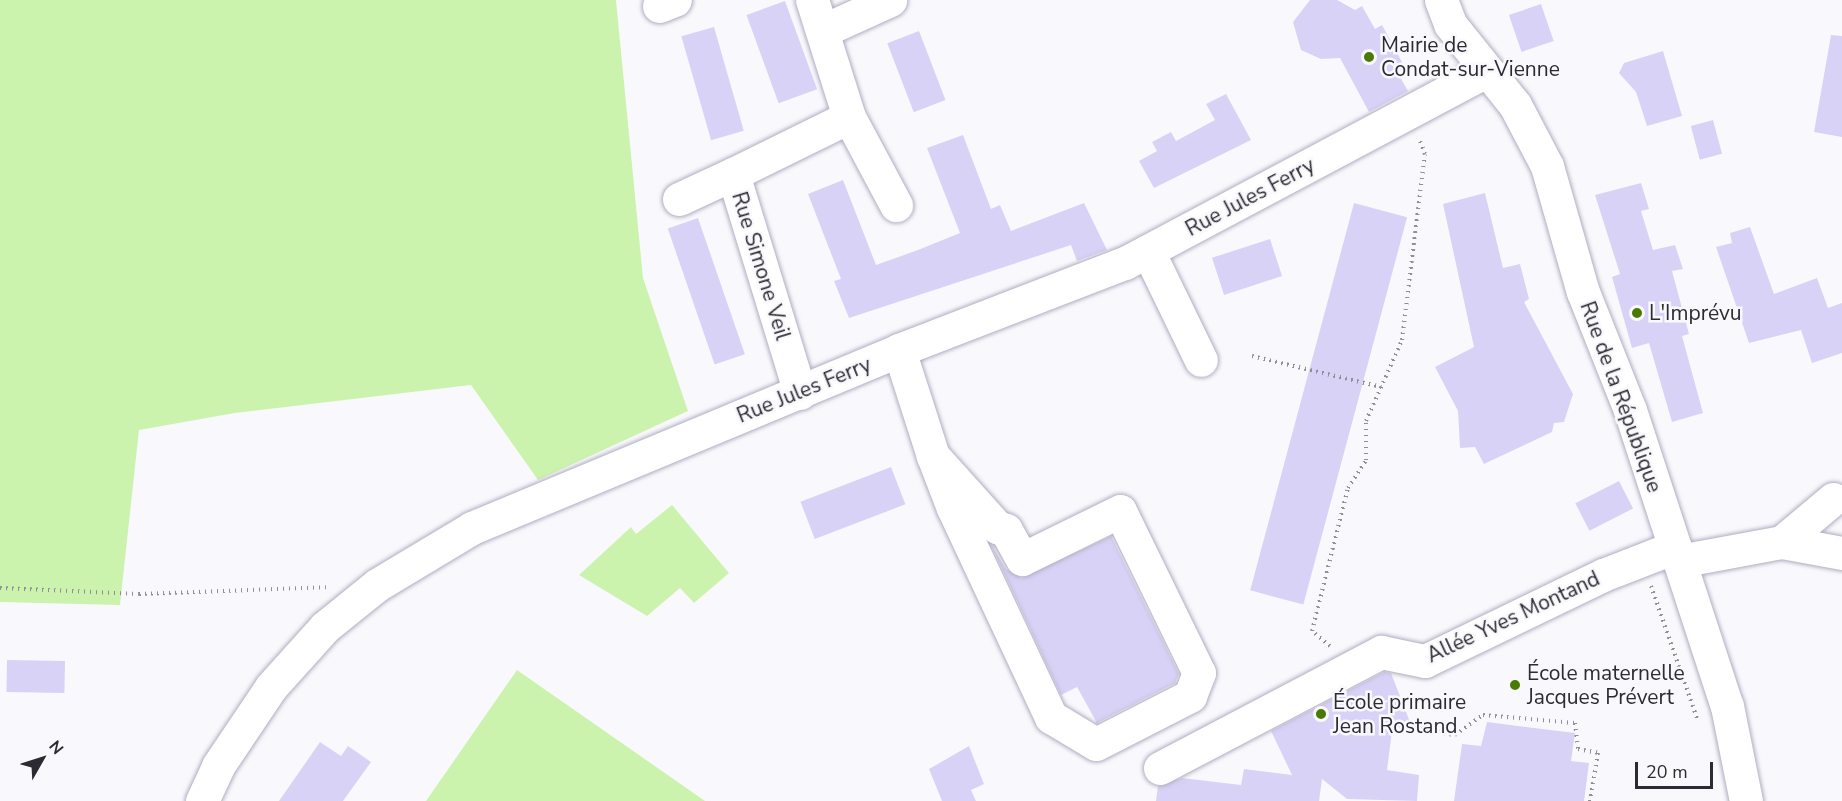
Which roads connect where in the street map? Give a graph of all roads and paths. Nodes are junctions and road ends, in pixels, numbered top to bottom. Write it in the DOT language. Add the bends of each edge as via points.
graph roads {
  1 [pos="812,0"];
  2 [pos="890,0"];
  3 [pos="1441,0"];
  4 [pos="822,31"];
  5 [pos="1484,72"];
  6 [pos="1409,112"];
  7 [pos="849,117"];
  8 [pos="732,174"];
  9 [pos="679,199"];
  10 [pos="896,205"];
  11 [pos="1148,251"];
  12 [pos="899,350"];
  13 [pos="1252,356"];
  14 [pos="1201,360"];
  15 [pos="1381,387"];
  16 [pos="800,393"];
  17 [pos="933,456"];
  18 [pos="1837,493"];
  19 [pos="1782,542"];
  20 [pos="1842,547"];
  21 [pos="1842,553"];
  22 [pos="1677,554"];
  23 [pos="1642,560"];
  24 [pos="330,587"];
  25 [pos="0,588"];
  26 [pos="1353,667"];
  27 [pos="1699,724"];
  28 [pos="1420,729"];
  29 [pos="1735,736"];
  30 [pos="1160,768"];
  31 [pos="202,801"];
  32 [pos="1590,801"];
  33 [pos="1746,801"];
  34 [pos="1763,801"];
  1 -- 4 [label="main road"];
  2 -- 4 [label="main road"];
  3 -- 5 [label="main road, Rue de la République" via="1450,24"];
  4 -- 7 [label="main road"];
  5 -- 6 [label="main road, Rue Jules Ferry"];
  5 -- 22 [label="main road, Rue de la République" via="1515,105 1547,166 1583,292"];
  6 -- 11 [label="main road, Rue Jules Ferry"];
  6 -- 15 [label="path" via="1425,154 1402,340"];
  7 -- 8 [label="main road, Rue Simone Veil"];
  7 -- 10 [label="main road"];
  8 -- 9 [label="main road"];
  8 -- 16 [label="main road, Rue Simone Veil"];
  11 -- 12 [label="main road, Rue Jules Ferry"];
  11 -- 14 [label="main road"];
  12 -- 16 [label="main road, Rue Jules Ferry"];
  12 -- 17 [label="main road"];
  13 -- 15 [label="path"];
  15 -- 26 [label="path" via="1366,421 1366,460 1348,488 1312,631"];
  16 -- 31 [label="main road, Rue Jules Ferry" via="472,528 377,585 325,627 271,687 218,766"];
  17 -- 17 [label="main road" via="1052,717 1096,744 1190,696 1199,673 1120,511 1022,559 1006,530 996,526"];
  18 -- 19 [label="main road"];
  18 -- 20 [label="main road" via="1829,524"];
  19 -- 21 [label="main road"];
  19 -- 22 [label="main road, Allée Yves Montand"];
  22 -- 23 [label="main road, Allée Yves Montand"];
  22 -- 29 [label="main road, Rue de la République"];
  23 -- 26 [label="main road, Allée Yves Montand" via="1425,661 1381,652"];
  23 -- 27 [label="path"];
  24 -- 25 [label="path" via="138,594"];
  26 -- 30 [label="main road, Allée Yves Montand"];
  28 -- 32 [label="path" via="1455,735 1483,715 1575,723 1578,749 1598,753"];
  29 -- 33 [label="main road, Rue de la République"];
  29 -- 34 [label="main road, Rue de la République"];
}
